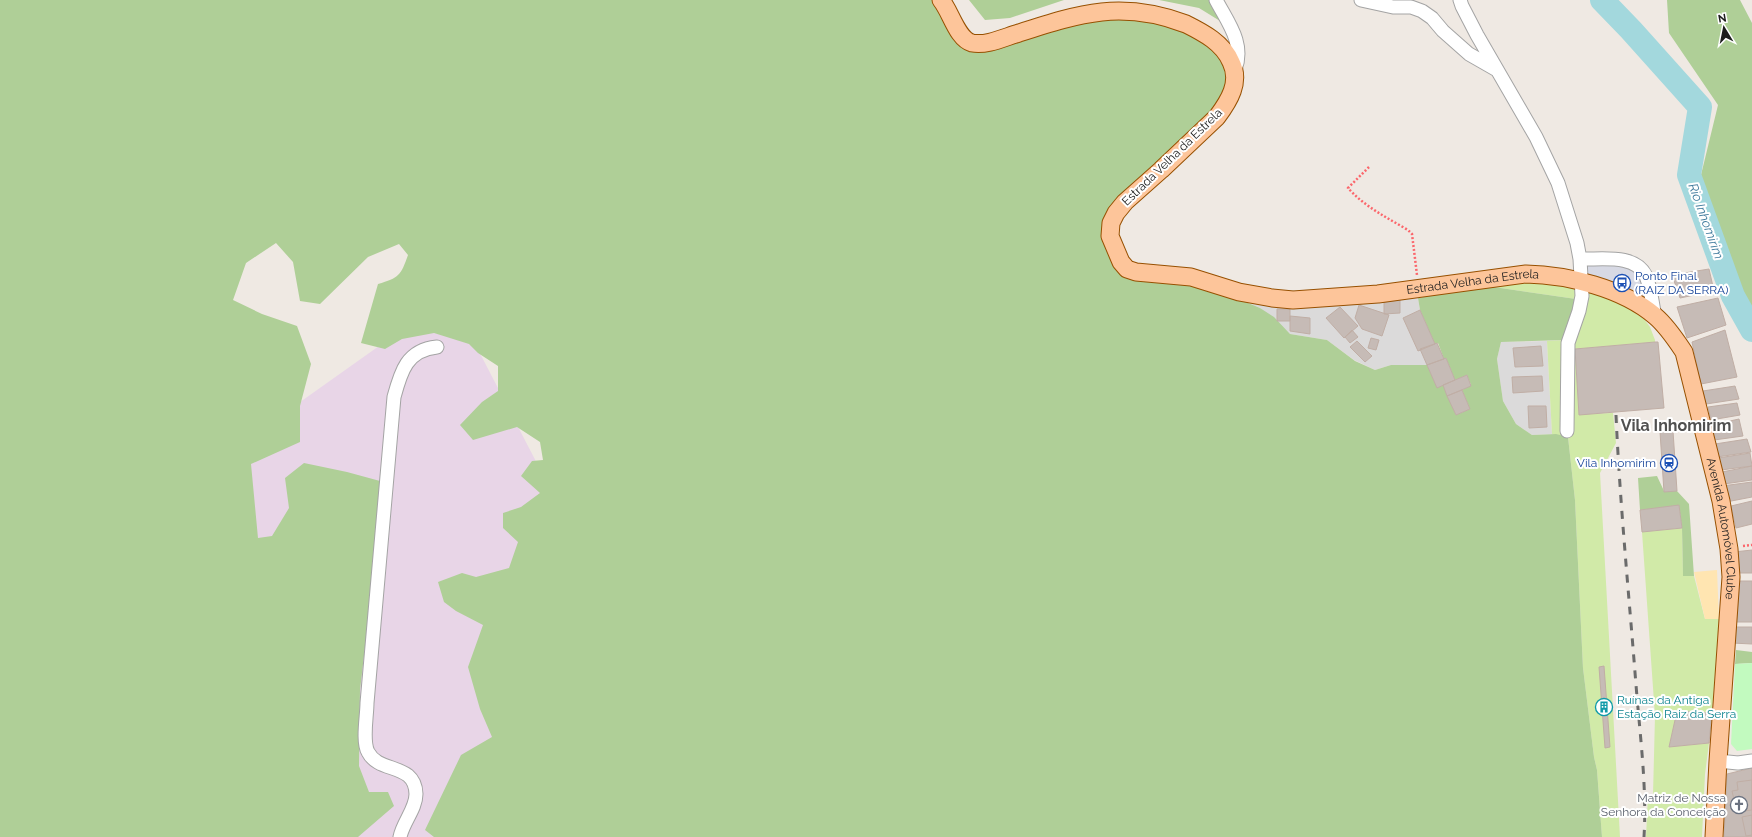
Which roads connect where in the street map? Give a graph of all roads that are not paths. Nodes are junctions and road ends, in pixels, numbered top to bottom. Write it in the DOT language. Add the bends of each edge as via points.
graph roads {
  1 [pos="941,0"];
  2 [pos="1216,0"];
  3 [pos="1360,0"];
  4 [pos="1460,0"];
  5 [pos="1235,70"];
  6 [pos="1499,71"];
  7 [pos="1580,259"];
  8 [pos="1580,281"];
  9 [pos="1655,316"];
  10 [pos="437,347"];
  11 [pos="1567,431"];
  12 [pos="1752,760"];
  13 [pos="1718,761"];
  14 [pos="400,837"];
  15 [pos="1714,837"];
  1 -- 5 [label="main road" via="962,36 973,43 993,42 1080,13 1122,8 1144,11 1171,18 1210,37 1223,48"];
  2 -- 5 [label="street" via="1237,40 1239,54"];
  3 -- 6 [label="street" via="1393,7 1411,7 1422,11 1469,54"];
  4 -- 6 [label="street"];
  5 -- 8 [label="main road, Estrada Velha da Estrela" via="1233,89 1217,117 1116,213 1111,223 1110,236 1121,262 1127,269 1191,277 1239,292 1293,300 1378,294 1526,274"];
  6 -- 7 [label="street" via="1558,183"];
  7 -- 8 [label="street"];
  7 -- 9 [label="street" via="1622,260 1635,265 1646,277"];
  8 -- 9 [label="main road, Avenida Automóvel Clube" via="1632,301"];
  8 -- 11 [label="street" via="1582,296 1568,343"];
  9 -- 13 [label="main road, Avenida Automóvel Clube" via="1684,352 1727,533 1731,577"];
  10 -- 14 [label="street" via="417,352 409,360 403,369 394,397 367,703 368,752 376,762 409,775 414,785 414,804"];
  12 -- 13 [label="street" via="1738,763"];
  13 -- 15 [label="main road, Avenida Automóvel Clube"];
}
